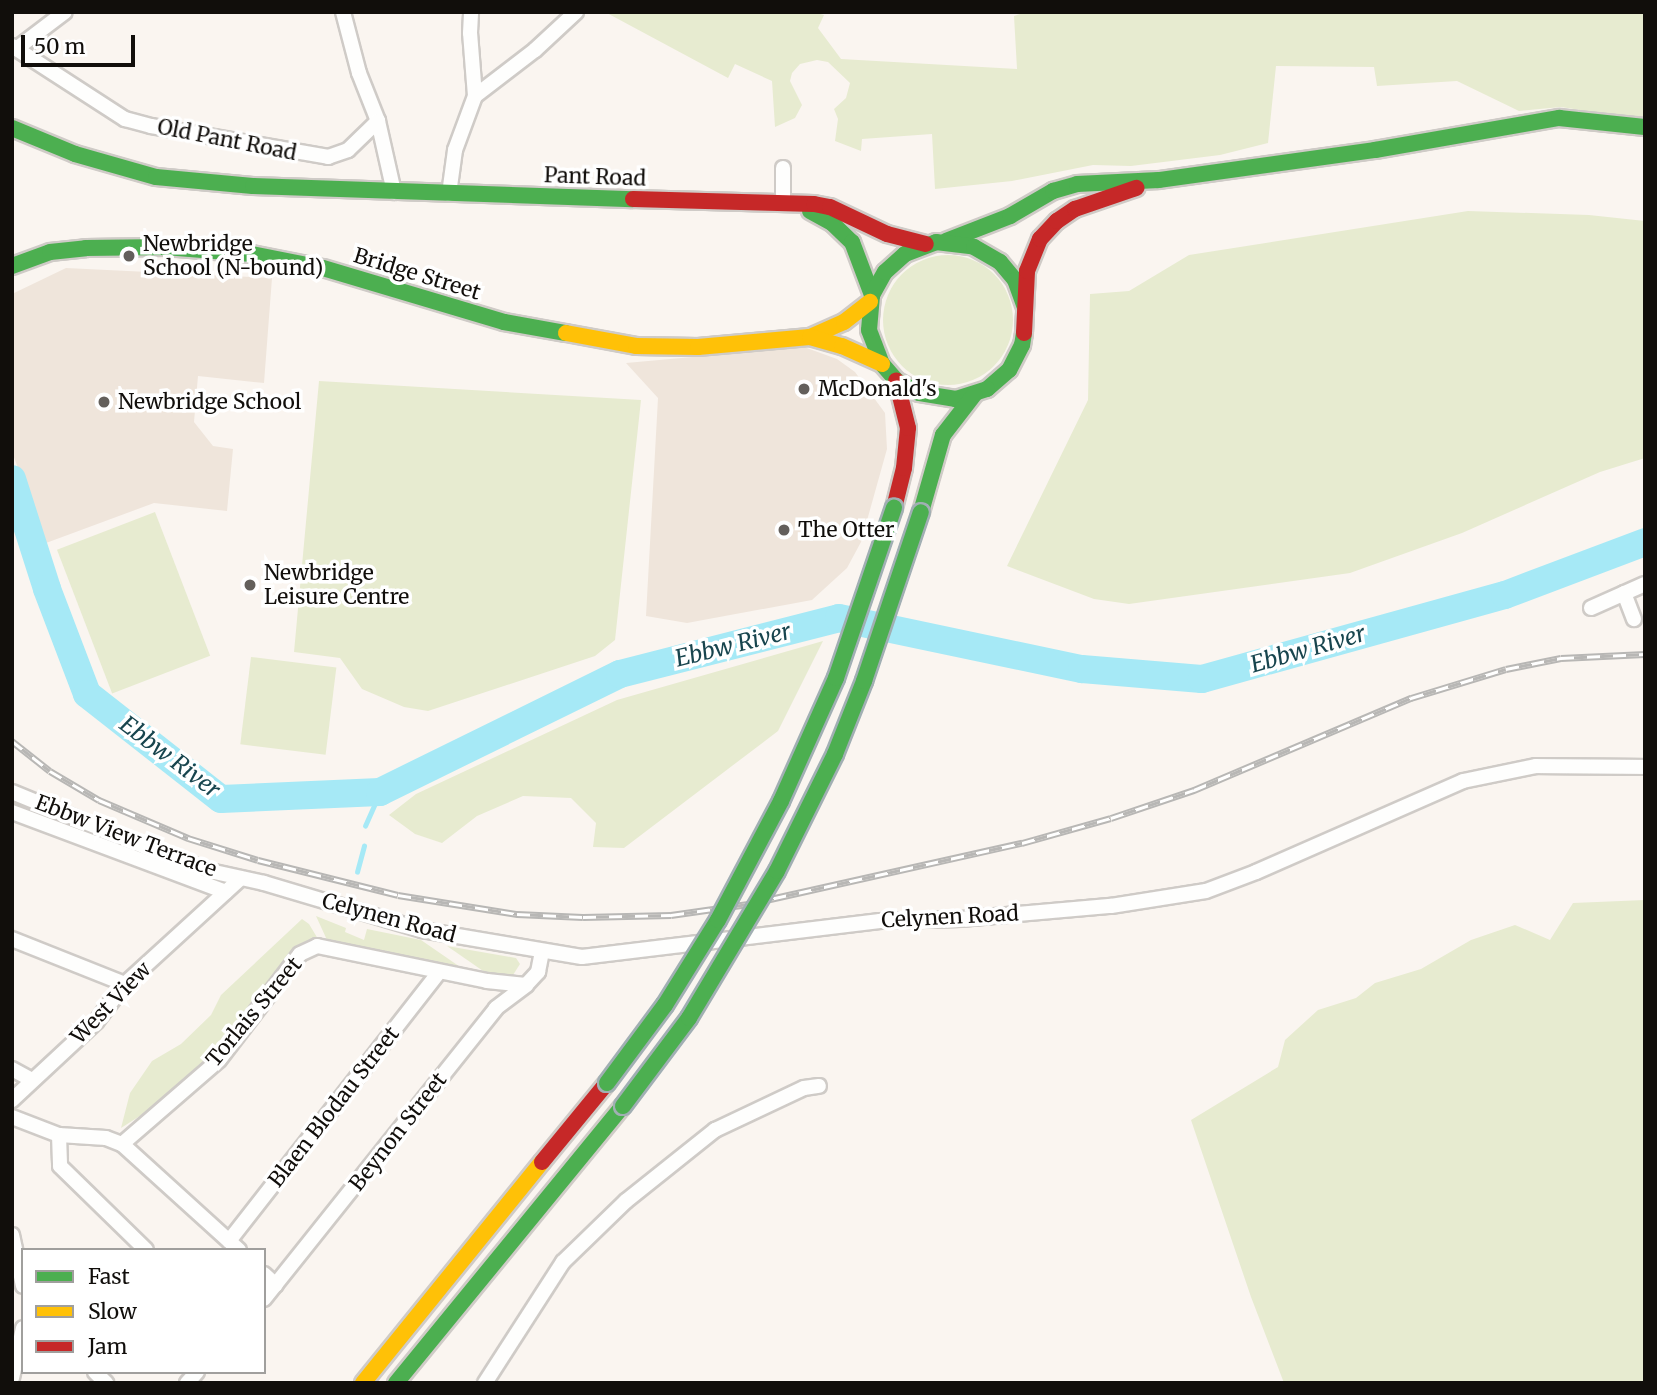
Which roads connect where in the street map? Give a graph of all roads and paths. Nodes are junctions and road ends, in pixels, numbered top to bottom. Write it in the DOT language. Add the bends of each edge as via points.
graph roads {
  1 [pos="65,12"];
  2 [pos="343,12"];
  3 [pos="471,12"];
  4 [pos="576,12"];
  5 [pos="14,48"];
  6 [pos="475,96"];
  7 [pos="378,121"];
  8 [pos="1645,127"];
  9 [pos="12,128"];
  10 [pos="783,168"];
  11 [pos="1159,180"];
  12 [pos="394,192"];
  13 [pos="449,194"];
  14 [pos="789,204"];
  15 [pos="946,241"];
  16 [pos="926,244"];
  17 [pos="12,266"];
  18 [pos="871,298"];
  19 [pos="1025,307"];
  20 [pos="810,337"];
  21 [pos="882,365"];
  22 [pos="896,380"];
  23 [pos="974,395"];
  24 [pos="1645,584"];
  25 [pos="1624,593"];
  26 [pos="1591,608"];
  27 [pos="1634,619"];
  28 [pos="1645,767"];
  29 [pos="12,792"];
  30 [pos="12,812"];
  31 [pos="241,878"];
  32 [pos="226,892"];
  33 [pos="12,939"];
  34 [pos="542,952"];
  35 [pos="439,972"];
  36 [pos="125,984"];
  37 [pos="526,985"];
  38 [pos="12,1069"];
  39 [pos="32,1080"];
  40 [pos="819,1086"];
  41 [pos="12,1100"];
  42 [pos="12,1117"];
  43 [pos="59,1135"];
  44 [pos="122,1143"];
  45 [pos="12,1235"];
  46 [pos="234,1245"];
  47 [pos="144,1248"];
  48 [pos="15,1260"];
  49 [pos="266,1276"];
  50 [pos="21,1280"];
  51 [pos="276,1285"];
  52 [pos="266,1297"];
  53 [pos="21,1337"];
  54 [pos="12,1378"];
  55 [pos="363,1383"];
  56 [pos="396,1383"];
  57 [pos="485,1383"];
  1 -- 5 [label="street"];
  2 -- 7 [label="street"];
  3 -- 6 [label="street"];
  4 -- 6 [label="street" via="519,64"];
  5 -- 7 [label="street, Old Pant Road" via="125,119 151,126 328,157 348,150"];
  6 -- 13 [label="street" via="455,150"];
  7 -- 12 [label="street"];
  8 -- 11 [label="main road" via="1559,118"];
  9 -- 12 [label="main road, Pant Road" via="75,154 156,177"];
  10 -- 14 [label="street"];
  11 -- 15 [label="main road" via="1069,186"];
  11 -- 19 [label="main road" via="1075,209 1047,230 1030,259"];
  12 -- 13 [label="main road, Pant Road"];
  13 -- 14 [label="main road, Pant Road"];
  14 -- 16 [label="main road, Pant Road" via="822,205 875,229"];
  14 -- 18 [label="main road, Pant Road" via="832,223 852,242"];
  15 -- 16 [label="main road"];
  15 -- 19 [label="main road" via="974,247 1000,262 1015,280"];
  16 -- 18 [label="main road" via="895,262"];
  17 -- 20 [label="main road, Bridge Street" via="65,249 226,251 323,268 504,322 636,346 698,347"];
  18 -- 20 [label="main road, Bridge Street" via="834,328"];
  18 -- 21 [label="main road" via="869,330"];
  19 -- 23 [label="main road" via="1025,333 1017,358 999,381"];
  20 -- 21 [label="main road, Bridge Street" via="842,345"];
  21 -- 22 [label="main road"];
  22 -- 23 [label="main road" via="929,396"];
  22 -- 55 [label="main road, bridge" via="908,428 894,508 836,678 781,802 718,920 665,1005"];
  23 -- 56 [label="main road, bridge" via="943,435 864,681 835,754 777,871 689,1018"];
  24 -- 25 [label="street"];
  25 -- 26 [label="street"];
  25 -- 27 [label="street"];
  28 -- 34 [label="street, Celynen Road" via="1536,766 1463,781 1206,891 1111,906 880,921 582,957"];
  29 -- 31 [label="street, Ebbw View Terrace" via="155,851"];
  30 -- 32 [label="street"];
  31 -- 32 [label="street, West View"];
  31 -- 34 [label="street, Celynen Road" via="422,930"];
  32 -- 36 [label="street, West View"];
  33 -- 36 [label="street"];
  34 -- 37 [label="street" via="538,972"];
  35 -- 37 [label="street, Torlais Street"];
  35 -- 44 [label="street, Torlais Street" via="317,946 300,954 219,1060"];
  35 -- 46 [label="street, Blaen Blodau Street"];
  36 -- 39 [label="street, West View" via="96,1022"];
  37 -- 51 [label="street, Beynon Street" via="496,1008"];
  38 -- 39 [label="street"];
  39 -- 41 [label="street, West View"];
  40 -- 57 [label="street" via="804,1088 715,1130 626,1201 564,1262"];
  42 -- 43 [label="street"];
  43 -- 44 [label="street"];
  43 -- 47 [label="street" via="60,1166"];
  44 -- 46 [label="street"];
  45 -- 48 [label="street"];
  48 -- 50 [label="street"];
  49 -- 51 [label="street"];
  51 -- 52 [label="street, Beynon Street"];
  53 -- 54 [label="street"];
}
